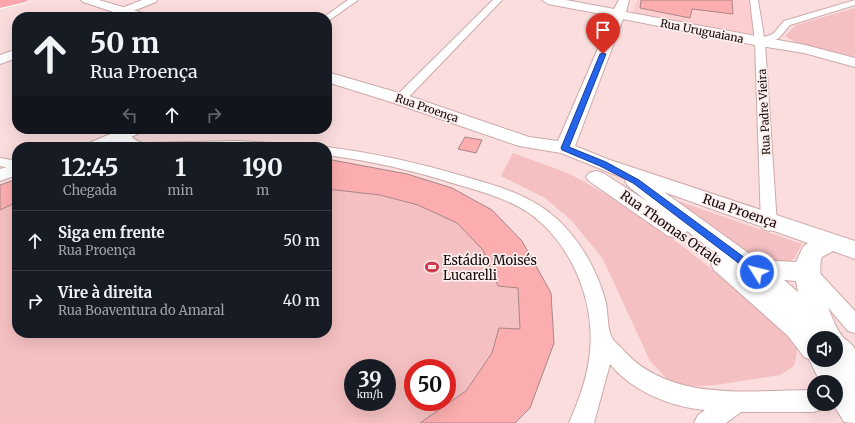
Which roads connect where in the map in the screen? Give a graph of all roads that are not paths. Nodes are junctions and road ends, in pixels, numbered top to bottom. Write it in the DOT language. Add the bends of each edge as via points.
graph roads {
  1 [pos="22,0"];
  2 [pos="87,0"];
  3 [pos="152,0"];
  4 [pos="354,0"];
  5 [pos="498,0"];
  6 [pos="548,0"];
  7 [pos="624,0"];
  8 [pos="754,0"];
  9 [pos="855,2"];
  10 [pos="0,4"];
  11 [pos="123,11"];
  12 [pos="126,12"];
  13 [pos="619,14"];
  14 [pos="332,15"];
  15 [pos="760,42"];
  16 [pos="12,55"];
  17 [pos="0,60"];
  18 [pos="855,63"];
  19 [pos="332,79"];
  20 [pos="400,99"];
  21 [pos="125,134"];
  22 [pos="129,134"];
  23 [pos="107,142"];
  24 [pos="128,142"];
  25 [pos="526,142"];
  26 [pos="565,148"];
  27 [pos="332,152"];
  28 [pos="0,162"];
  29 [pos="12,165"];
  30 [pos="599,170"];
  31 [pos="12,171"];
  32 [pos="0,175"];
  33 [pos="647,190"];
  34 [pos="775,224"];
  35 [pos="830,243"];
  36 [pos="855,250"];
  37 [pos="753,269"];
  38 [pos="808,272"];
  39 [pos="855,325"];
  40 [pos="816,331"];
  41 [pos="823,331"];
  42 [pos="807,332"];
  43 [pos="601,340"];
  44 [pos="843,359"];
  45 [pos="827,367"];
  46 [pos="855,372"];
  47 [pos="807,401"];
  48 [pos="735,403"];
  49 [pos="849,405"];
  50 [pos="585,422"];
  51 [pos="706,423"];
  1 -- 10 [label="main road"];
  2 -- 11 [label="main road"];
  3 -- 11 [label="street"];
  4 -- 14 [label="street"];
  5 -- 20 [label="street"];
  6 -- 13 [label="main road, Rua Uruguaiana"];
  7 -- 13 [label="main road"];
  8 -- 15 [label="street, Rua Padre Vieira"];
  9 -- 15 [label="street" via="787,22 776,36"];
  11 -- 12 [label="main road"];
  13 -- 15 [label="main road, Rua Uruguaiana"];
  13 -- 26 [label="main road"];
  15 -- 18 [label="main road, Rua Uruguaiana" via="805,49"];
  15 -- 34 [label="street, Rua Padre Vieira"];
  16 -- 17 [label="street"];
  19 -- 20 [label="main road, Rua Proença"];
  20 -- 25 [label="main road, Rua Proença"];
  21 -- 23 [label="street"];
  22 -- 24 [label="street" via="125,140"];
  25 -- 26 [label="main road, Rua Proença"];
  25 -- 30 [label="main road, Rua Proença" via="550,156"];
  26 -- 30 [label="main road, Rua Proença"];
  27 -- 43 [label="street" via="405,164 484,187 535,210 562,234 582,261 594,295"];
  28 -- 29 [label="street"];
  30 -- 33 [label="main road, Rua Proença"];
  30 -- 34 [label="main road, Rua Proença"];
  30 -- 42 [label="main road, Rua Thomas Ortale" via="736,274 798,328"];
  31 -- 32 [label="street"];
  33 -- 34 [label="main road, Rua Proença"];
  33 -- 37 [label="main road, Rua Thomas Ortale"];
  34 -- 35 [label="main road, Rua Proença"];
  35 -- 36 [label="main road, Rua Proença"];
  35 -- 38 [label="main road" via="811,253"];
  37 -- 38 [label="main road"];
  37 -- 40 [label="main road, Rua Thomas Ortale"];
  38 -- 39 [label="street"];
  38 -- 41 [label="main road"];
  43 -- 48 [label="street" via="631,372 660,389 690,399"];
  43 -- 50 [label="street" via="598,366"];
  44 -- 46 [label="main road, Rua Thomas Ortale"];
  45 -- 49 [label="main road"];
  47 -- 48 [label="street"];
  48 -- 51 [label="street"];
}
